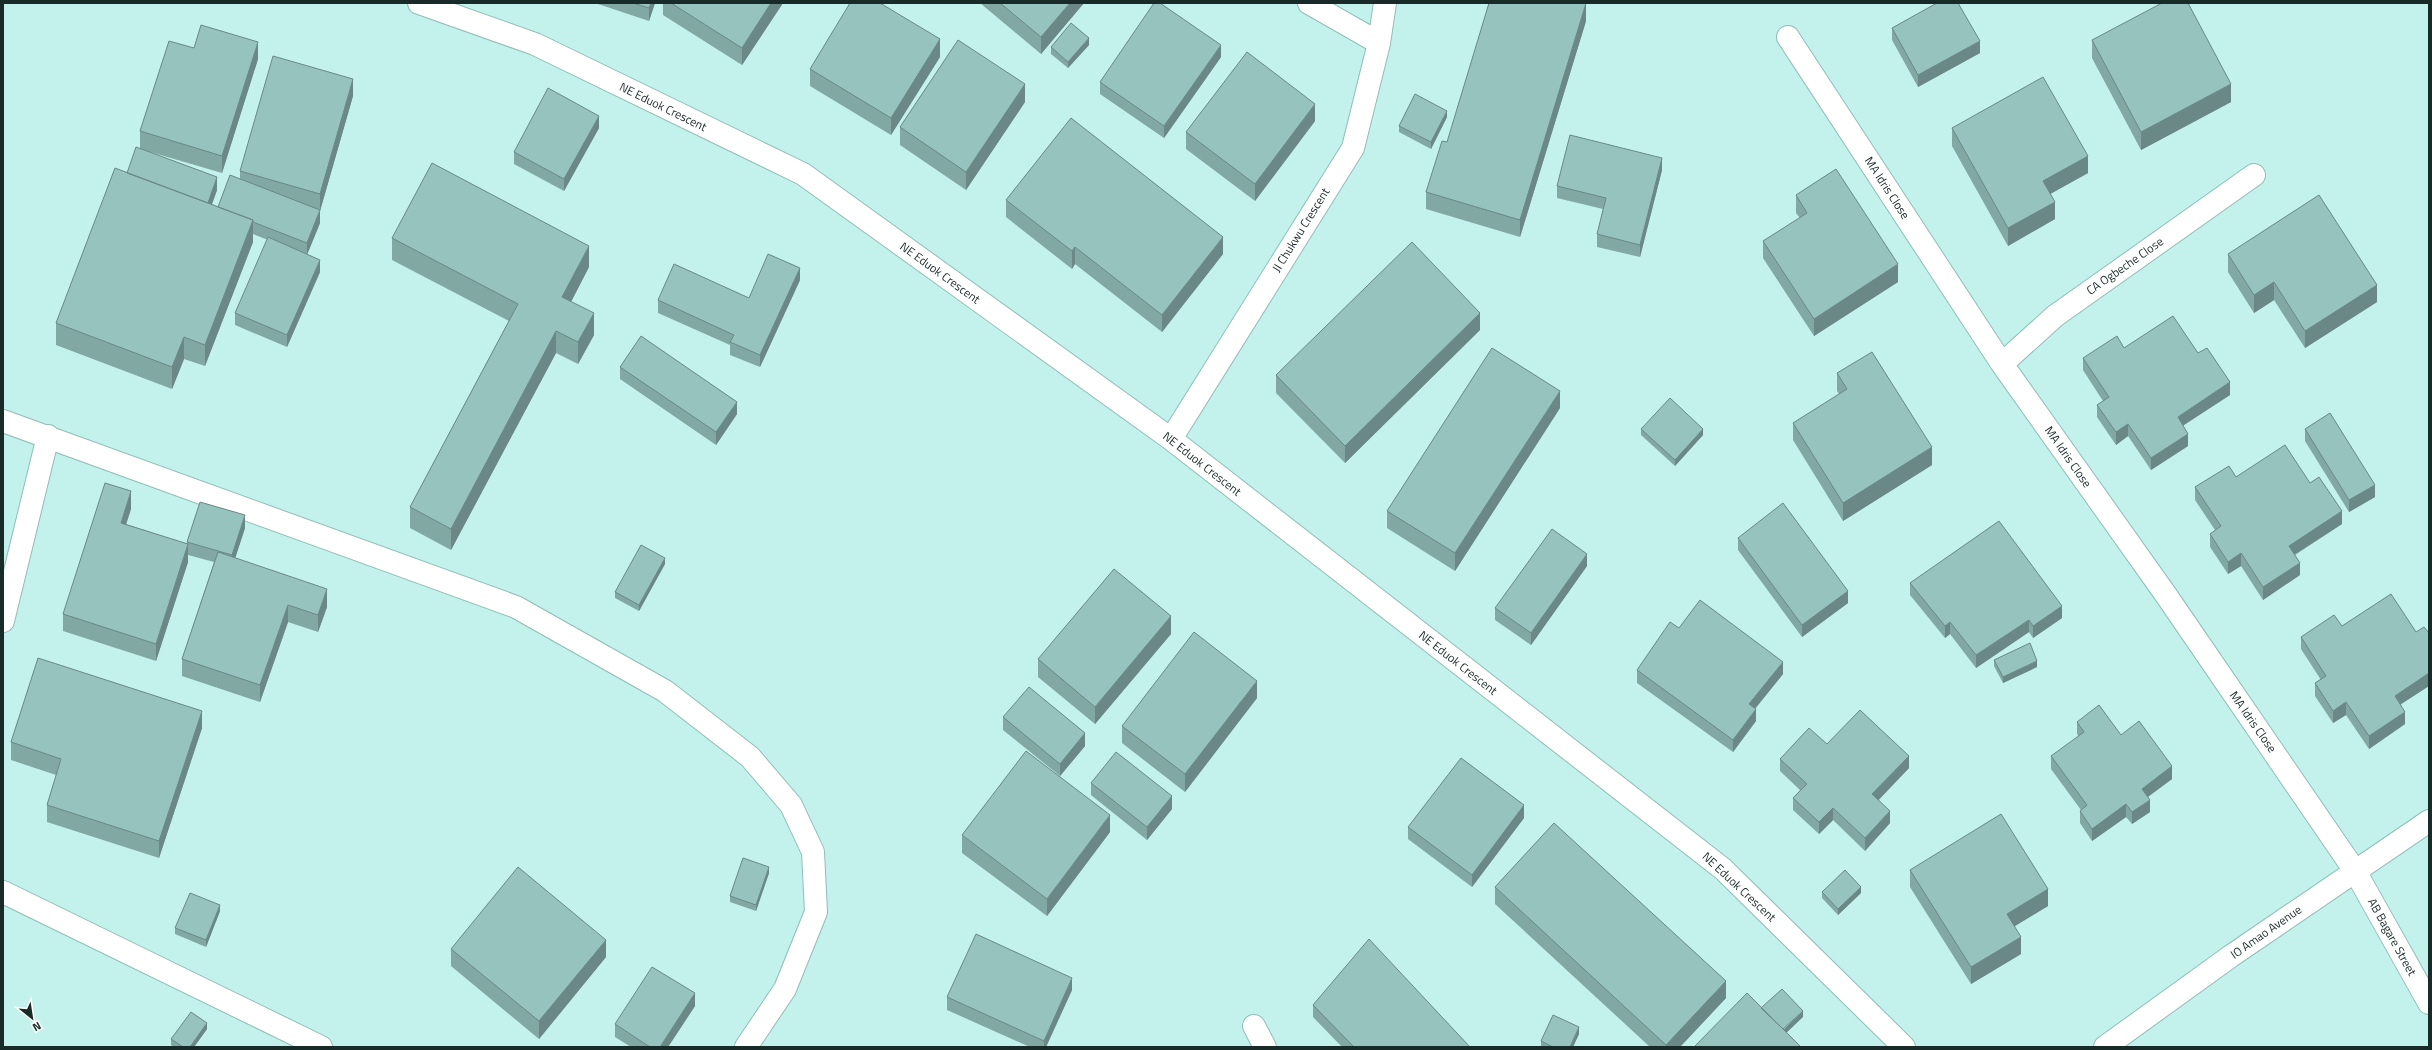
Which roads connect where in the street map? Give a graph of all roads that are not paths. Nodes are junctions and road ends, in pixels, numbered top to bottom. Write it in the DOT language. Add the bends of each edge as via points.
graph roads {
  1 [pos="419,3"];
  2 [pos="1309,3"];
  3 [pos="1385,3"];
  4 [pos="1788,37"];
  5 [pos="1379,43"];
  6 [pos="2254,175"];
  7 [pos="2002,364"];
  8 [pos="3,421"];
  9 [pos="48,436"];
  10 [pos="1171,439"];
  11 [pos="3,621"];
  12 [pos="2429,820"];
  13 [pos="2356,871"];
  14 [pos="3,892"];
  15 [pos="2429,1003"];
  16 [pos="1254,1026"];
  17 [pos="321,1047"];
  18 [pos="746,1047"];
  19 [pos="1265,1047"];
  20 [pos="1904,1047"];
  21 [pos="2105,1047"];
  1 -- 10 [label="street, NE Eduok Crescent" via="535,44 803,174"];
  2 -- 5 [label="street"];
  3 -- 5 [label="street, JI Chukwu Crescent"];
  4 -- 7 [label="street, MA Idris Close"];
  5 -- 10 [label="street, JI Chukwu Crescent" via="1353,148"];
  6 -- 7 [label="street, CA Ogbeche Close" via="2055,316"];
  7 -- 13 [label="street, MA Idris Close" via="2166,595"];
  8 -- 9 [label="street"];
  9 -- 11 [label="street"];
  9 -- 18 [label="street" via="516,607 665,691 750,757 791,805 813,852 816,912 785,989"];
  10 -- 20 [label="street, NE Eduok Crescent" via="1722,869"];
  12 -- 13 [label="street, IO Amao Avenue"];
  13 -- 15 [label="street, AB Bagare Street"];
  13 -- 21 [label="street, IO Amao Avenue"];
  14 -- 17 [label="street"];
  16 -- 19 [label="street"];
}
